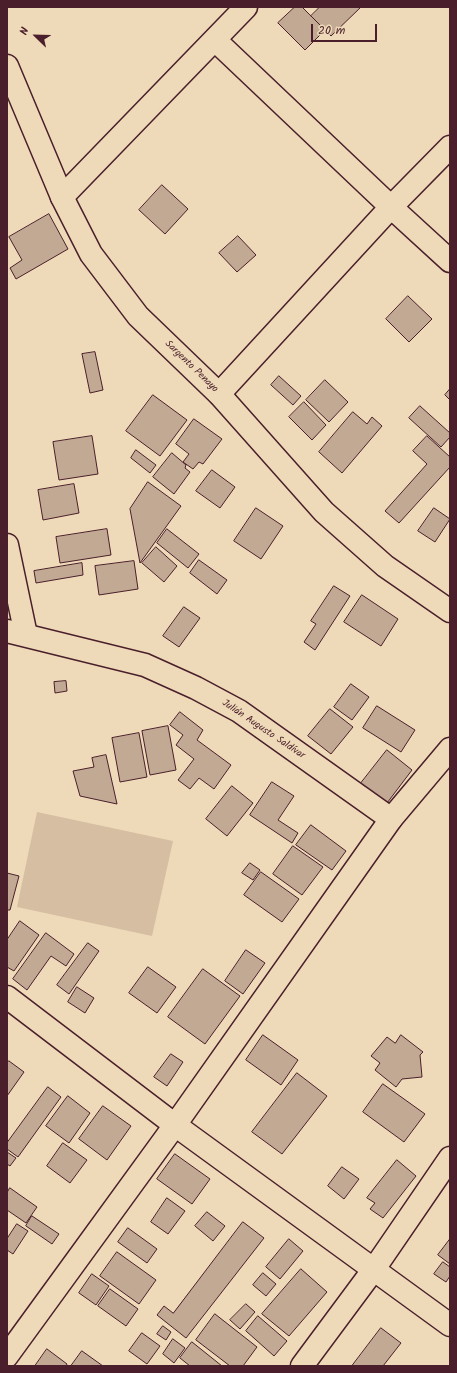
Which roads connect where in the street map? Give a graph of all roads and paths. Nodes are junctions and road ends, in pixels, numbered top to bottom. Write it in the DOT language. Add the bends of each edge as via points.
graph roads {
  1 [pos="246,7"];
  2 [pos="215,40"];
  3 [pos="7,66"];
  4 [pos="450,147"];
  5 [pos="62,197"];
  6 [pos="391,207"];
  7 [pos="450,261"];
  8 [pos="219,394"];
  9 [pos="7,545"];
  10 [pos="450,611"];
  11 [pos="16,633"];
  12 [pos="450,748"];
  13 [pos="392,819"];
  14 [pos="7,997"];
  15 [pos="175,1125"];
  16 [pos="450,1158"];
  17 [pos="374,1269"];
  18 [pos="450,1325"];
  19 [pos="7,1356"];
  20 [pos="302,1366"];
  1 -- 2 [label="street"];
  2 -- 5 [label="street"];
  2 -- 6 [label="street"];
  3 -- 5 [label="street, Sargento Penayo"];
  4 -- 6 [label="street"];
  5 -- 8 [label="street, Sargento Penayo" via="91,254 138,316"];
  6 -- 7 [label="street"];
  6 -- 8 [label="street"];
  8 -- 10 [label="street, Sargento Penayo" via="324,512 385,566"];
  9 -- 11 [label="street"];
  11 -- 13 [label="street, Julián Augusto Saldívar" via="144,665 196,688 239,711"];
  12 -- 13 [label="street"];
  13 -- 15 [label="street"];
  14 -- 15 [label="street"];
  15 -- 17 [label="street"];
  15 -- 19 [label="street"];
  16 -- 17 [label="street"];
  17 -- 18 [label="street"];
  17 -- 20 [label="street"];
}
